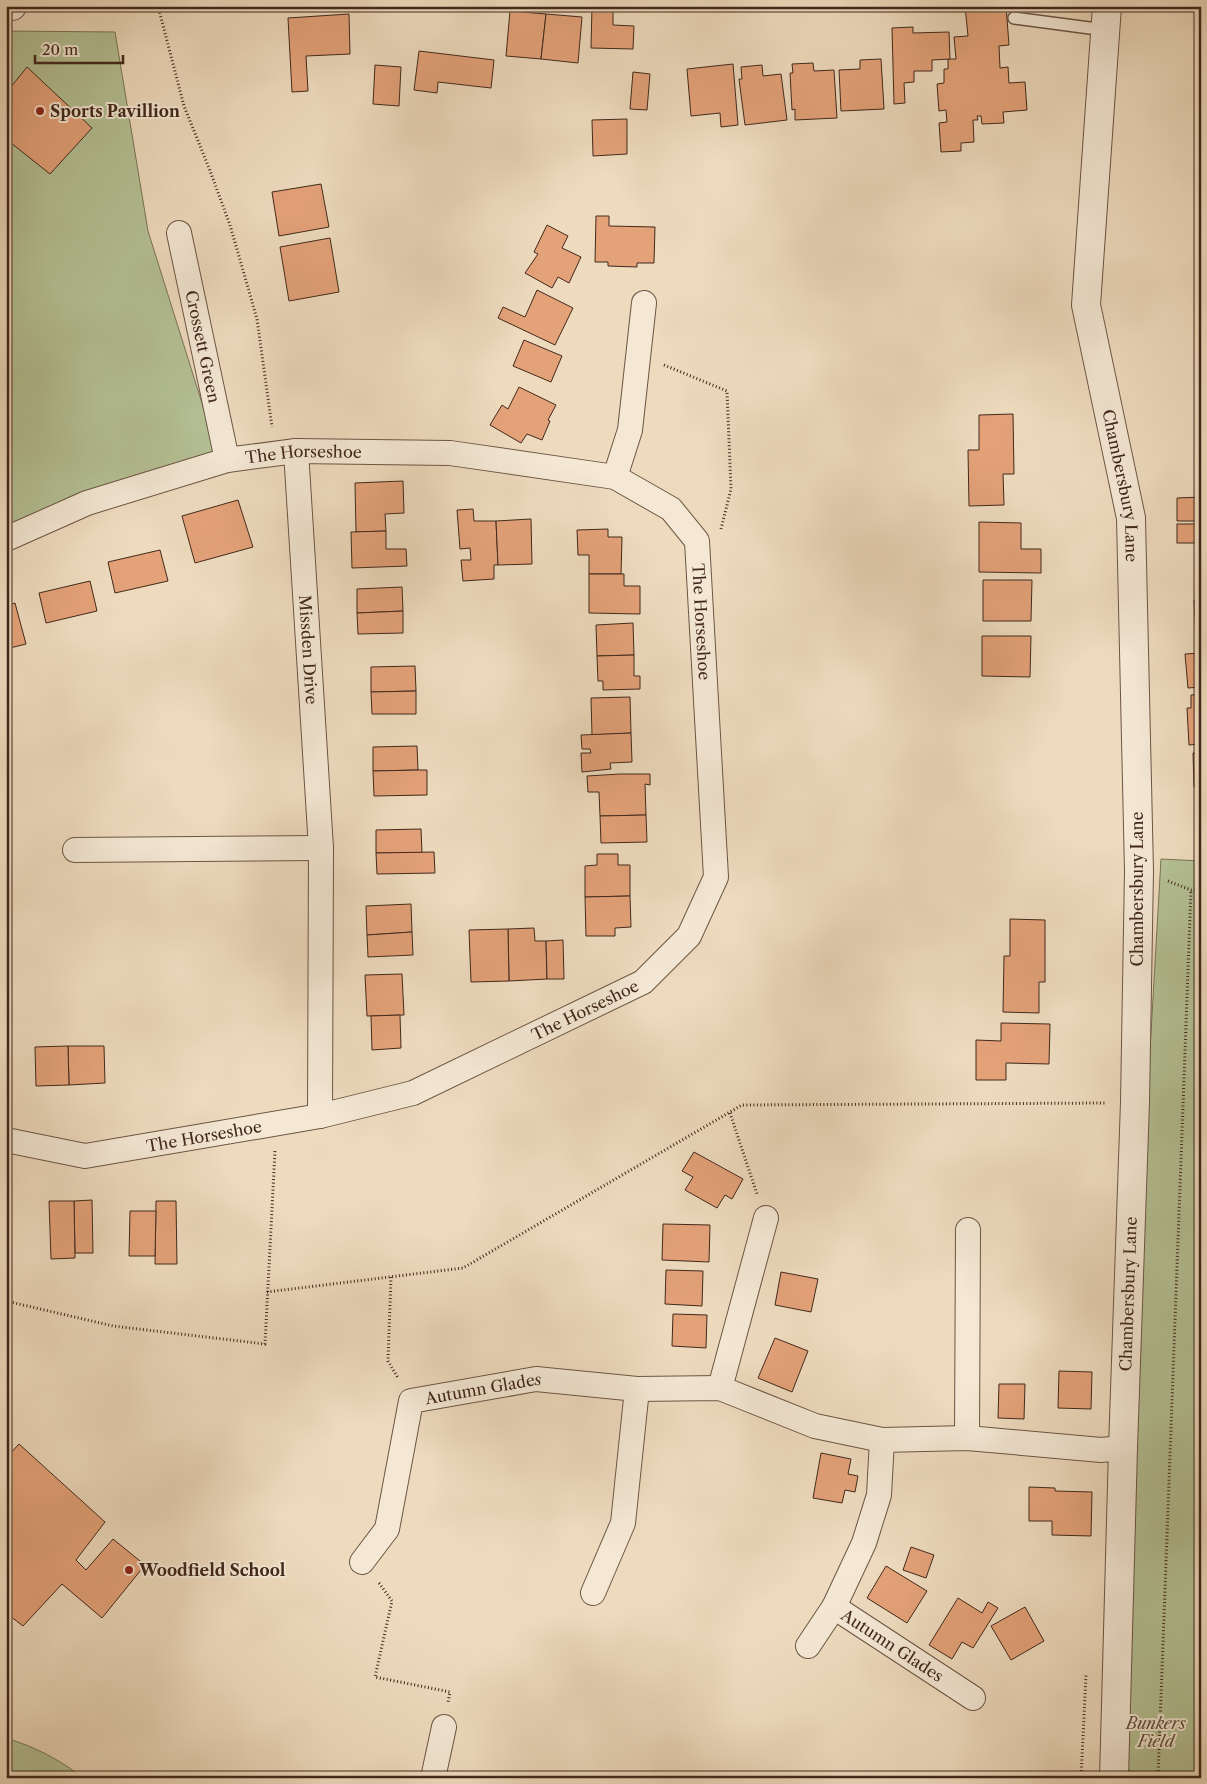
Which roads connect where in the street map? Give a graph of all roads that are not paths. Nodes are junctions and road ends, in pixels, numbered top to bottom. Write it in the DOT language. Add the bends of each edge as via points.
graph roads {
  1 [pos="12,6"];
  2 [pos="6,7"];
  3 [pos="1014,18"];
  4 [pos="1106,18"];
  5 [pos="179,233"];
  6 [pos="644,303"];
  7 [pos="286,452"];
  8 [pos="227,460"];
  9 [pos="615,477"];
  10 [pos="6,539"];
  11 [pos="321,848"];
  12 [pos="76,850"];
  13 [pos="320,1116"];
  14 [pos="6,1140"];
  15 [pos="766,1218"];
  16 [pos="968,1230"];
  17 [pos="720,1388"];
  18 [pos="637,1389"];
  19 [pos="968,1438"];
  20 [pos="882,1440"];
  21 [pos="1123,1448"];
  22 [pos="362,1562"];
  23 [pos="593,1593"];
  24 [pos="834,1606"];
  25 [pos="808,1646"];
  26 [pos="973,1698"];
  27 [pos="444,1727"];
  28 [pos="433,1778"];
  29 [pos="1114,1778"];
  1 -- 2 [label="street"];
  3 -- 4 [label="lane"];
  4 -- 21 [label="street, Chambersbury Lane" via="1086,305 1131,518 1139,870"];
  5 -- 8 [label="street, Crossett Green"];
  6 -- 9 [label="street" via="630,430"];
  7 -- 8 [label="street, The Horseshoe"];
  7 -- 9 [label="street, The Horseshoe" via="450,453"];
  7 -- 11 [label="street, Missden Drive"];
  8 -- 10 [label="street, The Horseshoe" via="87,503"];
  9 -- 13 [label="street, The Horseshoe" via="671,509 697,542 716,876 689,936 643,982 413,1093"];
  11 -- 12 [label="street"];
  11 -- 13 [label="street, Missden Drive"];
  13 -- 14 [label="street, The Horseshoe" via="85,1156"];
  15 -- 17 [label="street"];
  16 -- 19 [label="street"];
  17 -- 18 [label="street, Autumn Glades"];
  17 -- 20 [label="street, Autumn Glades" via="815,1426"];
  18 -- 22 [label="street, Autumn Glades" via="536,1380 411,1401 387,1529"];
  18 -- 23 [label="street" via="623,1523"];
  19 -- 20 [label="street, Autumn Glades"];
  19 -- 21 [label="street, Autumn Glades" via="1101,1450"];
  20 -- 24 [label="street, Autumn Glades" via="879,1495 864,1543"];
  21 -- 29 [label="street, Chambersbury Lane"];
  24 -- 25 [label="street"];
  24 -- 26 [label="street, Autumn Glades"];
  27 -- 28 [label="street"];
}
